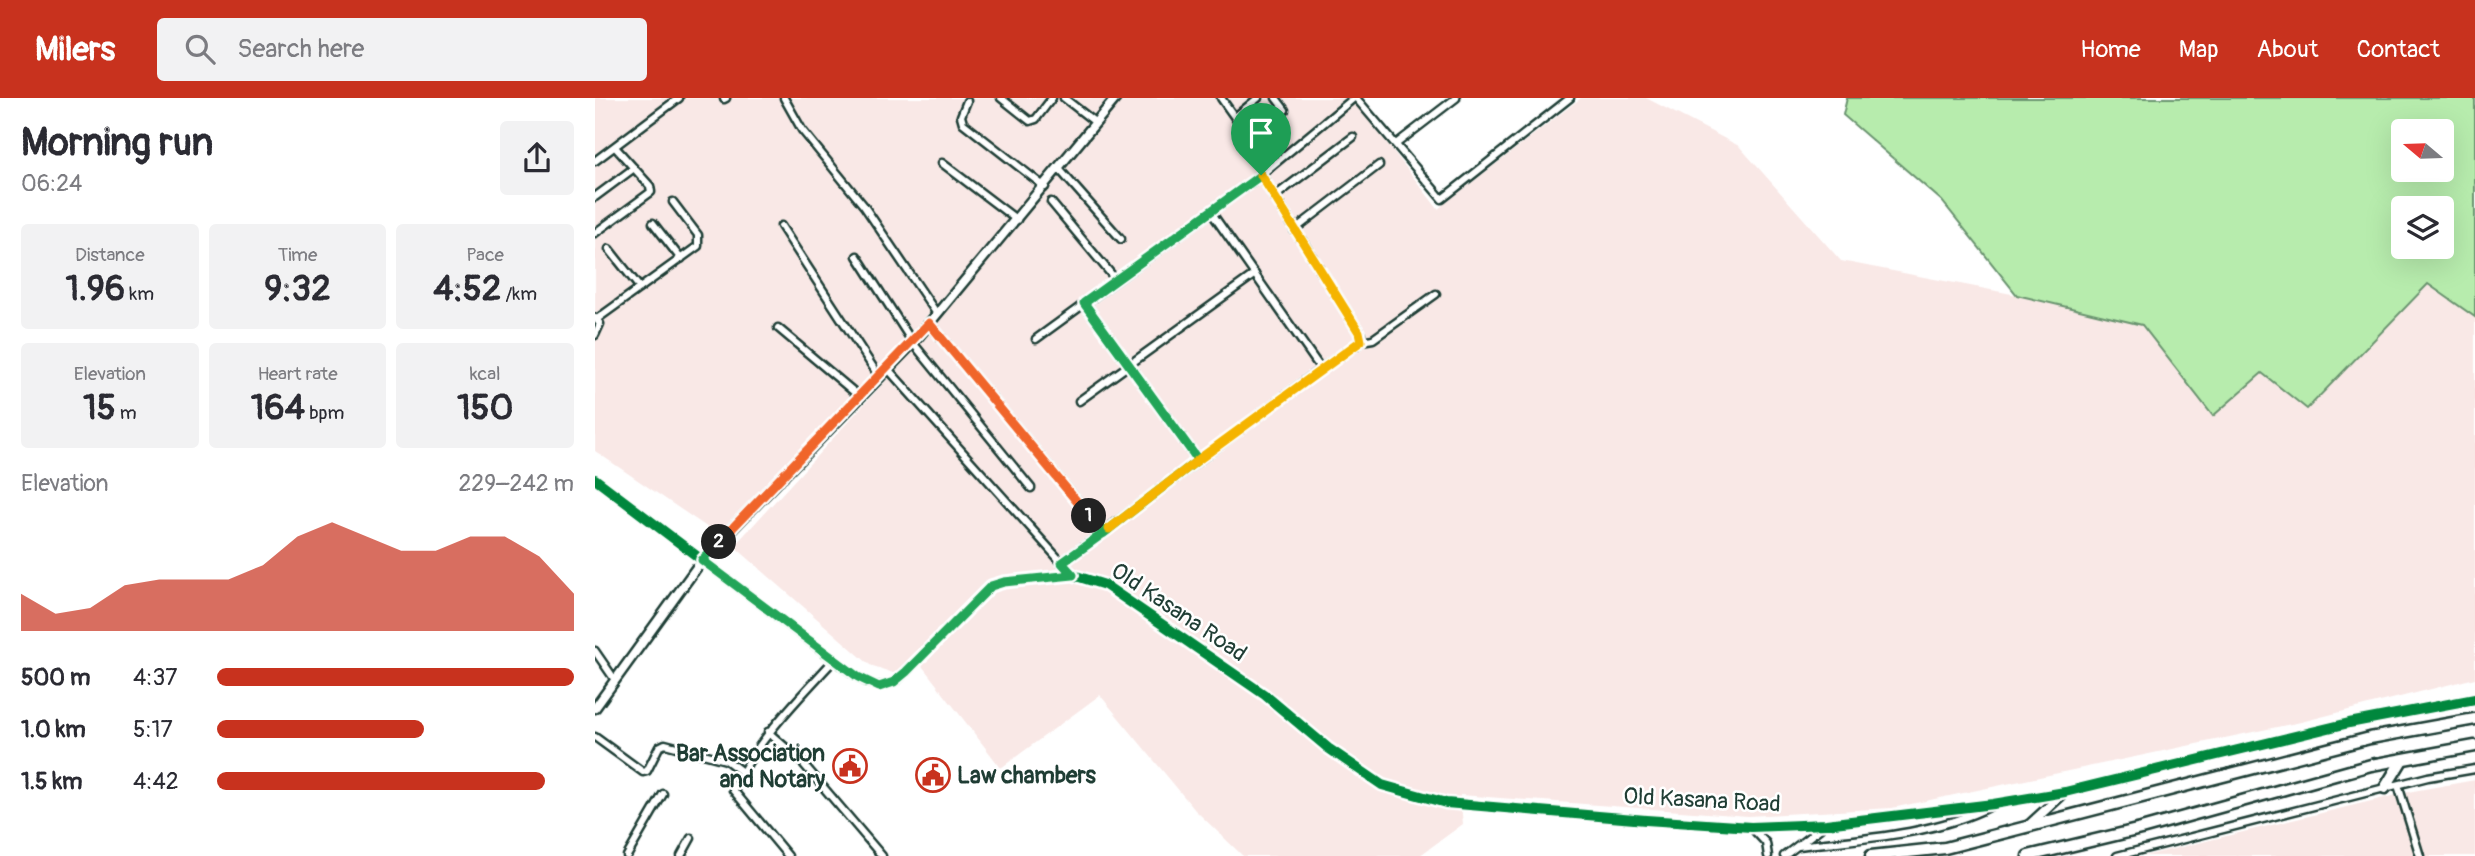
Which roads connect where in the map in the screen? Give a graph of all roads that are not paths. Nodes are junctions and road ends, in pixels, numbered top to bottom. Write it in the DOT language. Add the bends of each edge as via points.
graph roads {
  1 [pos="679,98"];
  2 [pos="784,98"];
  3 [pos="1001,98"];
  4 [pos="1052,98"];
  5 [pos="1064,98"];
  6 [pos="1117,98"];
  7 [pos="1221,98"];
  8 [pos="1258,98"];
  9 [pos="1276,98"];
  10 [pos="1355,98"];
  11 [pos="1456,98"];
  12 [pos="1570,98"];
  13 [pos="967,101"];
  14 [pos="1285,110"];
  15 [pos="1235,117"];
  16 [pos="1095,123"];
  17 [pos="1353,137"];
  18 [pos="1396,144"];
  19 [pos="615,147"];
  20 [pos="595,161"];
  21 [pos="942,163"];
  22 [pos="1379,165"];
  23 [pos="1270,167"];
  24 [pos="634,168"];
  25 [pos="1060,170"];
  26 [pos="1261,175"];
  27 [pos="1045,187"];
  28 [pos="595,197"];
  29 [pos="1274,197"];
  30 [pos="673,202"];
  31 [pos="1051,202"];
  32 [pos="1211,212"];
  33 [pos="1017,220"];
  34 [pos="653,223"];
  35 [pos="781,226"];
  36 [pos="1294,230"];
  37 [pos="595,233"];
  38 [pos="1121,239"];
  39 [pos="609,249"];
  40 [pos="857,256"];
  41 [pos="681,259"];
  42 [pos="1255,274"];
  43 [pos="1116,280"];
  44 [pos="640,288"];
  45 [pos="1436,294"];
  46 [pos="1084,303"];
  47 [pos="937,314"];
  48 [pos="596,318"];
  49 [pos="929,323"];
  50 [pos="778,328"];
  51 [pos="595,335"];
  52 [pos="1036,339"];
  53 [pos="1361,341"];
  54 [pos="913,342"];
  55 [pos="1128,363"];
  56 [pos="888,369"];
  57 [pos="1321,369"];
  58 [pos="880,377"];
  59 [pos="860,397"];
  60 [pos="1079,401"];
  61 [pos="1198,460"];
  62 [pos="595,479"];
  63 [pos="1031,488"];
  64 [pos="1104,533"];
  65 [pos="702,560"];
  66 [pos="1062,563"];
  67 [pos="1073,575"];
  68 [pos="595,651"];
  69 [pos="834,660"];
  70 [pos="615,680"];
  71 [pos="2475,699"];
  72 [pos="595,708"];
  73 [pos="2475,719"];
  74 [pos="768,732"];
  75 [pos="595,737"];
  76 [pos="2475,746"];
  77 [pos="2402,760"];
  78 [pos="2475,769"];
  79 [pos="742,772"];
  80 [pos="2398,785"];
  81 [pos="2385,789"];
  82 [pos="2065,792"];
  83 [pos="663,794"];
  84 [pos="1993,804"];
  85 [pos="1826,824"];
  86 [pos="1751,827"];
  87 [pos="2025,828"];
  88 [pos="691,838"];
  89 [pos="1798,846"];
  90 [pos="627,856"];
  91 [pos="681,856"];
  92 [pos="788,856"];
  93 [pos="882,856"];
  94 [pos="1768,856"];
  95 [pos="1784,856"];
  96 [pos="1871,856"];
  97 [pos="2028,856"];
  98 [pos="2117,856"];
  99 [pos="2420,856"];
  1 -- 19 [label="street"];
  2 -- 47 [label="street" via="802,130 844,178"];
  3 -- 4 [label="street" via="1030,121"];
  5 -- 16 [label="street"];
  6 -- 16 [label="street"];
  7 -- 15 [label="street"];
  8 -- 15 [label="street"];
  9 -- 14 [label="street"];
  10 -- 18 [label="street"];
  10 -- 23 [label="street"];
  11 -- 18 [label="street"];
  12 -- 18 [label="street" via="1442,199"];
  13 -- 27 [label="street" via="963,122"];
  15 -- 23 [label="street"];
  16 -- 25 [label="street"];
  17 -- 29 [label="street"];
  19 -- 20 [label="street"];
  19 -- 24 [label="street"];
  21 -- 33 [label="street"];
  22 -- 36 [label="street"];
  23 -- 26 [label="street"];
  24 -- 28 [label="street"];
  24 -- 37 [label="street" via="652,192"];
  25 -- 27 [label="street"];
  25 -- 38 [label="street"];
  26 -- 29 [label="street"];
  26 -- 32 [label="street"];
  27 -- 33 [label="street"];
  29 -- 36 [label="street"];
  30 -- 41 [label="street" via="700,241"];
  31 -- 43 [label="street"];
  32 -- 42 [label="street"];
  32 -- 43 [label="street"];
  33 -- 47 [label="street"];
  34 -- 41 [label="street"];
  35 -- 58 [label="street"];
  36 -- 53 [label="street"];
  39 -- 44 [label="street"];
  40 -- 54 [label="street"];
  41 -- 44 [label="street"];
  42 -- 55 [label="street"];
  42 -- 57 [label="street"];
  43 -- 46 [label="street"];
  44 -- 48 [label="street"];
  45 -- 53 [label="street" via="1376,337"];
  46 -- 52 [label="street"];
  46 -- 55 [label="street"];
  47 -- 49 [label="street"];
  48 -- 51 [label="street" via="600,324"];
  49 -- 54 [label="street"];
  49 -- 64 [label="street"];
  50 -- 59 [label="street"];
  53 -- 57 [label="street"];
  54 -- 56 [label="street"];
  54 -- 63 [label="street"];
  55 -- 60 [label="street"];
  55 -- 61 [label="street"];
  56 -- 58 [label="street"];
  56 -- 66 [label="street"];
  57 -- 61 [label="street"];
  58 -- 59 [label="street"];
  59 -- 65 [label="street"];
  61 -- 64 [label="street"];
  62 -- 65 [label="street, Old Kasana Road"];
  64 -- 66 [label="street"];
  65 -- 69 [label="street, Old Kasana Road"];
  65 -- 70 [label="street"];
  66 -- 67 [label="street"];
  67 -- 69 [label="street, Old Kasana Road" via="991,586 906,672 883,687 864,681"];
  67 -- 86 [label="street, Old Kasana Road" via="1105,585 1144,610 1382,785 1446,803"];
  68 -- 70 [label="street"];
  69 -- 74 [label="street"];
  70 -- 72 [label="street"];
  71 -- 82 [label="street, Old Kasana Road" via="2349,723"];
  73 -- 87 [label="main road" via="2369,738"];
  74 -- 79 [label="street"];
  74 -- 93 [label="street" via="801,761"];
  75 -- 79 [label="street" via="643,772 665,744 726,760"];
  76 -- 77 [label="main road"];
  77 -- 81 [label="main road"];
  77 -- 97 [label="main road"];
  78 -- 80 [label="street"];
  79 -- 92 [label="street" via="733,793"];
  80 -- 81 [label="street"];
  80 -- 99 [label="street"];
  81 -- 98 [label="street"];
  82 -- 84 [label="street, Old Kasana Road"];
  82 -- 87 [label="street"];
  83 -- 90 [label="street"];
  84 -- 85 [label="street, Old Kasana Road"];
  84 -- 89 [label="street" via="1893,834"];
  85 -- 86 [label="street, Old Kasana Road"];
  85 -- 89 [label="street"];
  86 -- 94 [label="street" via="1766,843"];
  87 -- 96 [label="main road" via="1945,848"];
  88 -- 91 [label="street"];
  89 -- 95 [label="street"];
}
